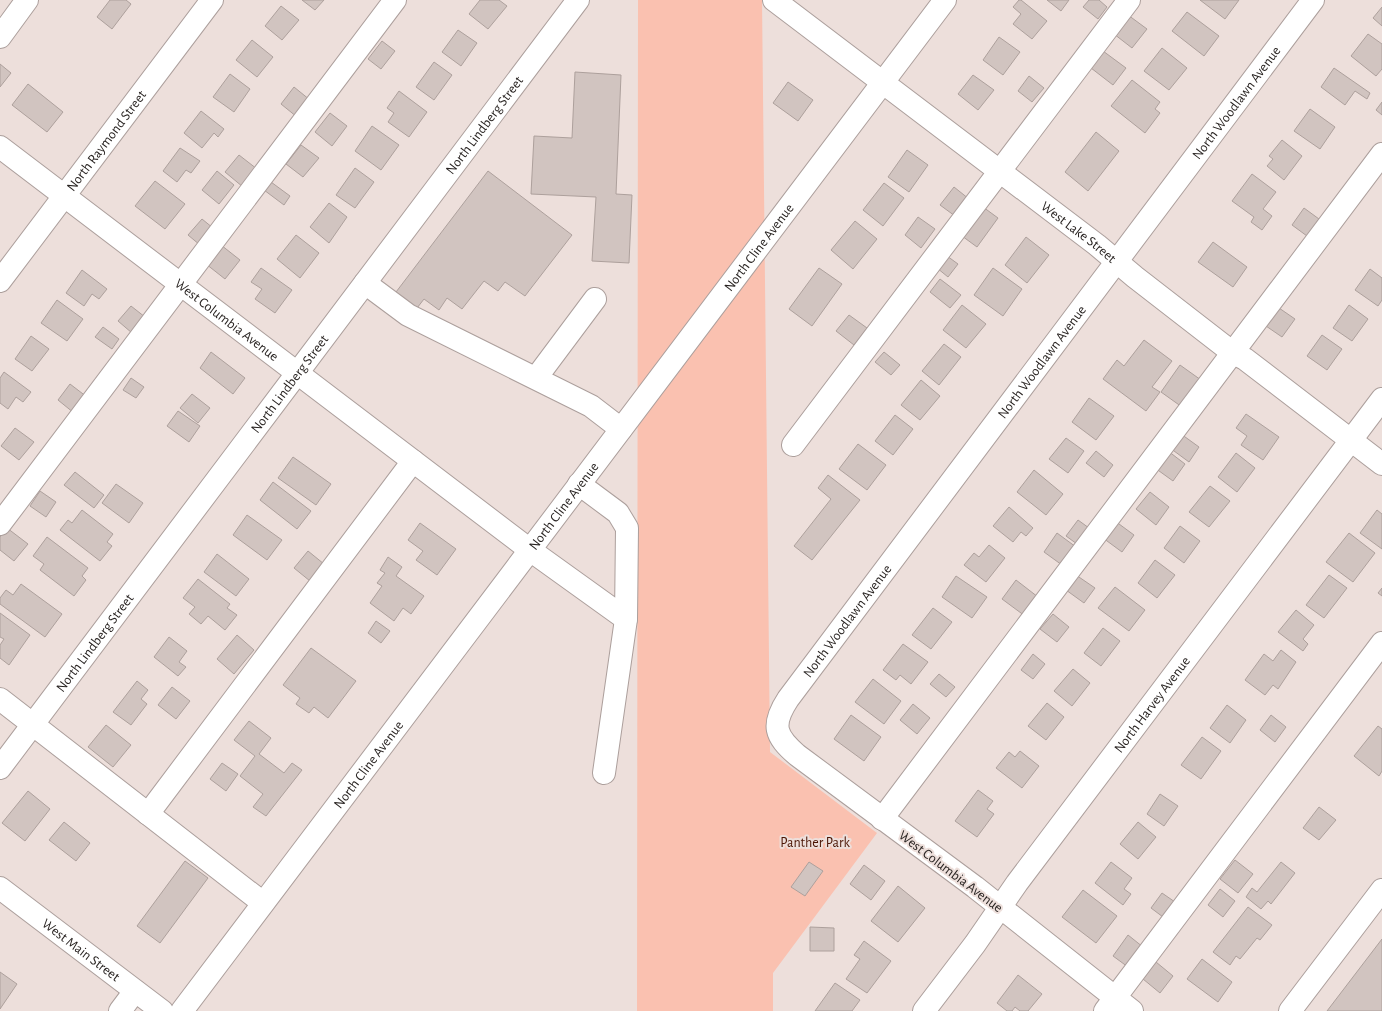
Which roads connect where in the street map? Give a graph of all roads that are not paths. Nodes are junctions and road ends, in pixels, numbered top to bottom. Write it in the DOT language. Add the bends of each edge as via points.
graph roads {
  1 [pos="27,0"];
  2 [pos="212,0"];
  3 [pos="395,0"];
  4 [pos="578,0"];
  5 [pos="774,0"];
  6 [pos="945,0"];
  7 [pos="1129,0"];
  8 [pos="1313,0"];
  9 [pos="0,37"];
  10 [pos="883,82"];
  11 [pos="0,147"];
  12 [pos="1382,154"];
  13 [pos="1000,171"];
  14 [pos="64,196"];
  15 [pos="1116,261"];
  16 [pos="0,281"];
  17 [pos="365,283"];
  18 [pos="180,284"];
  19 [pos="596,299"];
  20 [pos="1233,353"];
  21 [pos="297,373"];
  22 [pos="536,378"];
  23 [pos="1382,398"];
  24 [pos="621,429"];
  25 [pos="1351,440"];
  26 [pos="793,445"];
  27 [pos="413,462"];
  28 [pos="1382,464"];
  29 [pos="579,484"];
  30 [pos="0,524"];
  31 [pos="530,550"];
  32 [pos="626,619"];
  33 [pos="1382,643"];
  34 [pos="0,699"];
  35 [pos="33,724"];
  36 [pos="777,726"];
  37 [pos="0,768"];
  38 [pos="604,773"];
  39 [pos="148,814"];
  40 [pos="882,818"];
  41 [pos="0,888"];
  42 [pos="1382,890"];
  43 [pos="263,903"];
  44 [pos="1000,908"];
  45 [pos="135,991"];
  46 [pos="1110,1004"];
  47 [pos="120,1011"];
  48 [pos="162,1011"];
  49 [pos="182,1011"];
  50 [pos="924,1011"];
  51 [pos="1132,1011"];
  52 [pos="1290,1011"];
  1 -- 9 [label="street"];
  2 -- 14 [label="street, North Raymond Street"];
  3 -- 18 [label="street"];
  4 -- 17 [label="street, North Lindberg Street"];
  5 -- 10 [label="street, West Lake Street"];
  6 -- 10 [label="street, North Cline Avenue"];
  7 -- 13 [label="street"];
  8 -- 15 [label="street, North Woodlawn Avenue"];
  10 -- 13 [label="street, West Lake Street"];
  10 -- 24 [label="street, North Cline Avenue"];
  11 -- 14 [label="street, West Columbia Avenue"];
  12 -- 20 [label="street"];
  13 -- 15 [label="street, West Lake Street"];
  13 -- 26 [label="street"];
  14 -- 16 [label="street, North Raymond Street"];
  14 -- 18 [label="street, West Columbia Avenue"];
  15 -- 20 [label="street, West Lake Street"];
  15 -- 36 [label="street, North Woodlawn Avenue" via="788,699 778,716"];
  17 -- 21 [label="street, North Lindberg Street"];
  17 -- 22 [label="street" via="408,315"];
  18 -- 21 [label="street, West Columbia Avenue"];
  18 -- 30 [label="street"];
  19 -- 22 [label="street"];
  20 -- 25 [label="street, West Lake Street" via="1245,359"];
  20 -- 40 [label="street"];
  21 -- 27 [label="street, West Columbia Avenue"];
  21 -- 35 [label="street, North Lindberg Street"];
  22 -- 24 [label="street" via="591,406"];
  23 -- 25 [label="street, North Harvey Avenue"];
  24 -- 29 [label="street, North Cline Avenue"];
  25 -- 28 [label="street, West Lake Street"];
  25 -- 44 [label="street, North Harvey Avenue"];
  27 -- 31 [label="street, West Columbia Avenue"];
  27 -- 39 [label="street"];
  29 -- 31 [label="street, North Cline Avenue"];
  29 -- 32 [label="street" via="618,513 627,528"];
  31 -- 32 [label="street, West Columbia Avenue"];
  31 -- 43 [label="street, North Cline Avenue"];
  32 -- 38 [label="street"];
  33 -- 46 [label="street"];
  34 -- 35 [label="street"];
  35 -- 37 [label="street, North Lindberg Street"];
  35 -- 39 [label="street"];
  36 -- 40 [label="street, West Columbia Avenue" via="778,734 797,755"];
  39 -- 43 [label="street"];
  40 -- 44 [label="street, West Columbia Avenue"];
  41 -- 45 [label="street, West Main Street"];
  42 -- 52 [label="street"];
  43 -- 49 [label="street, North Cline Avenue"];
  44 -- 46 [label="street, West Columbia Avenue"];
  44 -- 50 [label="street, North Harvey Avenue"];
  45 -- 47 [label="street"];
  45 -- 48 [label="street, West Main Street"];
  46 -- 51 [label="street, West Columbia Avenue"];
}
